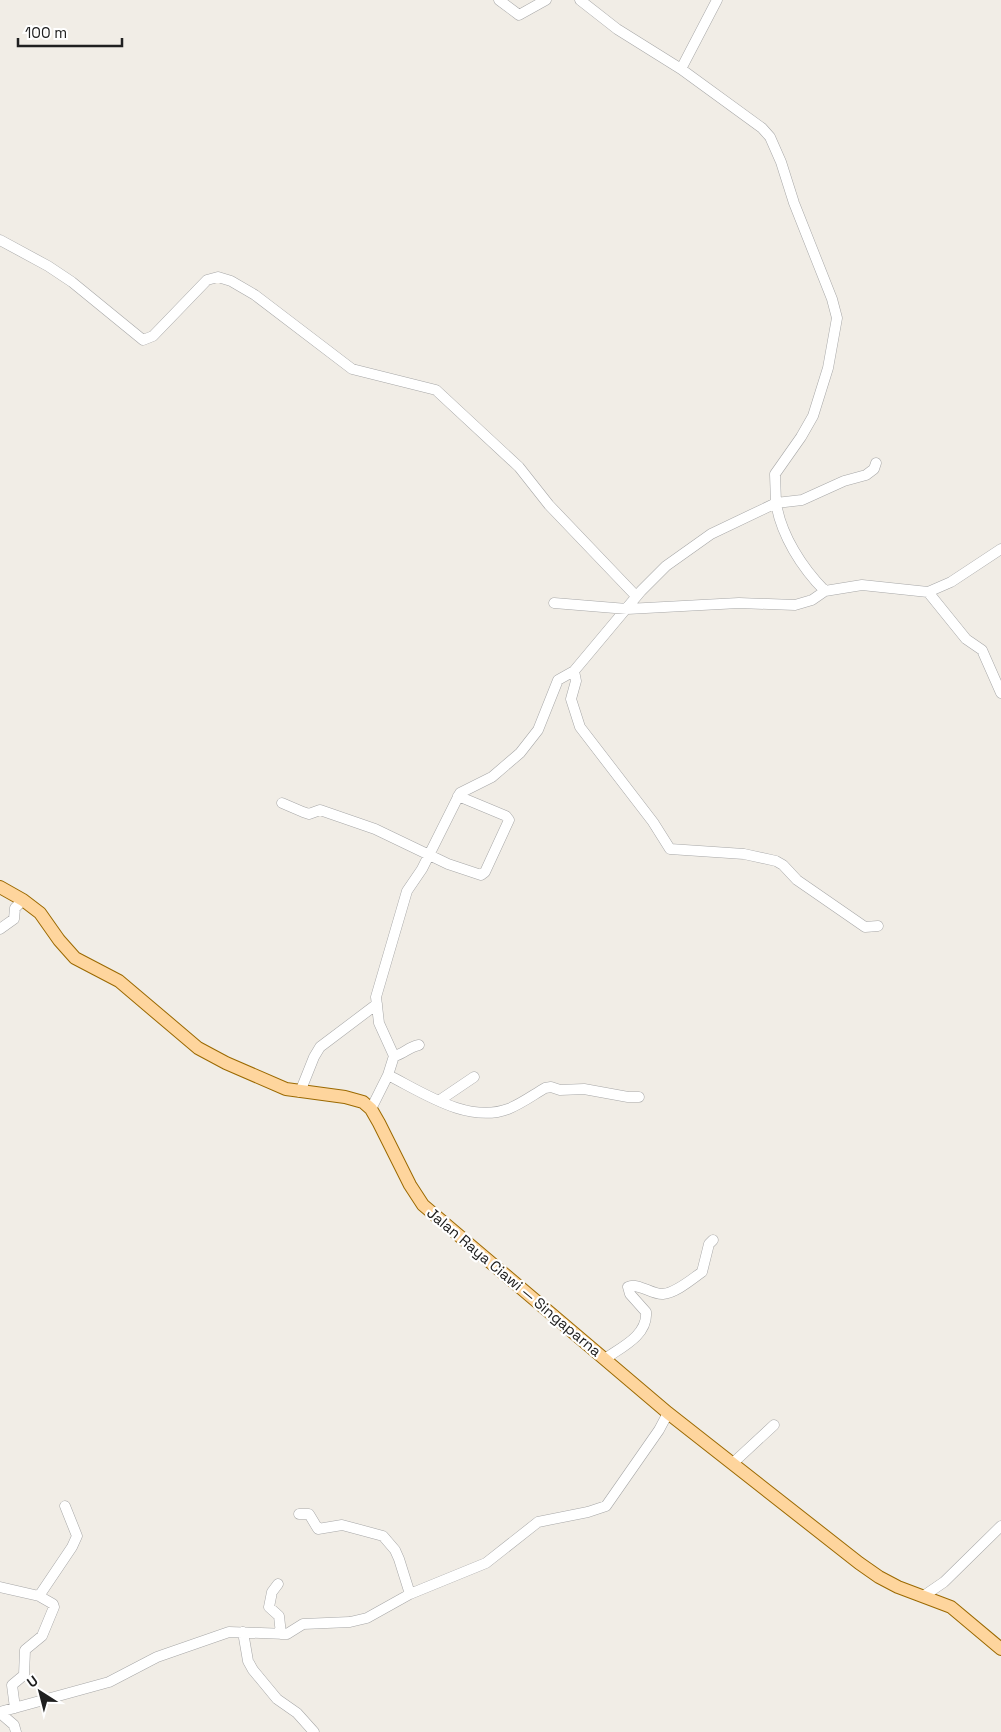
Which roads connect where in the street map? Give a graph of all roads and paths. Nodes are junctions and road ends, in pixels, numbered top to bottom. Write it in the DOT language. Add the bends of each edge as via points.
graph roads {
  1 [pos="499,0"];
  2 [pos="546,0"];
  3 [pos="580,0"];
  4 [pos="717,0"];
  5 [pos="681,69"];
  6 [pos="0,240"];
  7 [pos="876,463"];
  8 [pos="776,503"];
  9 [pos="1001,549"];
  10 [pos="825,591"];
  11 [pos="928,592"];
  12 [pos="636,596"];
  13 [pos="554,603"];
  14 [pos="626,609"];
  15 [pos="574,671"];
  16 [pos="1001,693"];
  17 [pos="458,796"];
  18 [pos="282,803"];
  19 [pos="429,853"];
  20 [pos="0,886"];
  21 [pos="23,900"];
  22 [pos="878,926"];
  23 [pos="0,929"];
  24 [pos="378,1004"];
  25 [pos="419,1045"];
  26 [pos="394,1056"];
  27 [pos="388,1075"];
  28 [pos="474,1077"];
  29 [pos="300,1092"];
  30 [pos="639,1097"];
  31 [pos="440,1100"];
  32 [pos="371,1109"];
  33 [pos="714,1240"];
  34 [pos="606,1358"];
  35 [pos="668,1413"];
  36 [pos="774,1425"];
  37 [pos="733,1463"];
  38 [pos="65,1506"];
  39 [pos="299,1514"];
  40 [pos="1001,1526"];
  41 [pos="278,1584"];
  42 [pos="0,1587"];
  43 [pos="410,1594"];
  44 [pos="925,1595"];
  45 [pos="39,1596"];
  46 [pos="244,1632"];
  47 [pos="281,1634"];
  48 [pos="1001,1649"];
  49 [pos="15,1708"];
  50 [pos="0,1712"];
  51 [pos="16,1732"];
  52 [pos="314,1732"];
  1 -- 2 [label="street" via="517,16"];
  3 -- 5 [label="street" via="617,29"];
  4 -- 5 [label="street"];
  5 -- 8 [label="street" via="755,122 770,137 824,275 837,318 828,368 813,416 775,474"];
  6 -- 12 [label="street" via="72,282 143,340 153,336 203,284 212,277 218,277 255,295 352,369 436,390 519,467 549,505"];
  7 -- 8 [label="street" via="866,475 802,500"];
  8 -- 10 [label="street" via="778,518 792,546"];
  8 -- 12 [label="street" via="688,548"];
  9 -- 11 [label="street" via="951,582"];
  10 -- 11 [label="street" via="862,586"];
  10 -- 14 [label="street" via="812,600 795,605 739,603"];
  11 -- 16 [label="street" via="966,640 982,650"];
  12 -- 14 [label="street"];
  13 -- 14 [label="street"];
  14 -- 15 [label="street"];
  15 -- 17 [label="street" via="558,680 538,730 520,752 492,776"];
  15 -- 22 [label="street" via="576,681 570,697 580,727 655,824 670,849 726,852 776,861 812,891 865,927"];
  17 -- 19 [label="street"];
  17 -- 19 [label="street" via="508,819 485,872 477,875"];
  18 -- 19 [label="street" via="309,814 320,810"];
  19 -- 24 [label="street" via="407,891 376,997"];
  20 -- 21 [label="main road"];
  21 -- 23 [label="street" via="15,908 14,919"];
  21 -- 29 [label="main road" via="40,913 70,954 119,982 198,1048 286,1089"];
  24 -- 26 [label="street" via="379,1022"];
  24 -- 29 [label="street" via="320,1047"];
  25 -- 26 [label="street"];
  26 -- 27 [label="street"];
  27 -- 31 [label="street"];
  27 -- 32 [label="street"];
  28 -- 31 [label="street"];
  29 -- 32 [label="main road" via="355,1100"];
  30 -- 31 [label="street" via="551,1087 499,1112 457,1108"];
  32 -- 34 [label="main road, Jalan Raya Ciawi — Singaparna" via="423,1205"];
  33 -- 34 [label="street" via="709,1244 702,1272 672,1292 657,1294 628,1287 646,1312 646,1321 640,1334"];
  34 -- 35 [label="main road, Jalan Raya Ciawi — Singaparna"];
  35 -- 37 [label="main road, Jalan Raya Ciawi — Singaparna"];
  35 -- 43 [label="street" via="606,1506 538,1522 486,1563"];
  36 -- 37 [label="street"];
  37 -- 44 [label="main road, Jalan Raya Ciawi — Singaparna" via="879,1577"];
  38 -- 45 [label="street" via="77,1532 76,1540"];
  39 -- 43 [label="street" via="309,1514 318,1529 342,1526 383,1536 400,1559"];
  40 -- 44 [label="street" via="944,1582"];
  41 -- 47 [label="street" via="268,1607 279,1616"];
  42 -- 45 [label="street"];
  43 -- 47 [label="street" via="358,1621 303,1624"];
  44 -- 48 [label="main road, Jalan Raya Ciawi — Singaparna" via="951,1607"];
  45 -- 49 [label="street" via="54,1607 42,1636 24,1650 23,1676 12,1685"];
  46 -- 47 [label="street"];
  46 -- 49 [label="street" via="212,1637 157,1657 109,1682"];
  46 -- 52 [label="street" via="248,1661 253,1670 277,1699 297,1713"];
  49 -- 50 [label="street"];
  50 -- 51 [label="street" via="14,1725"];
}
